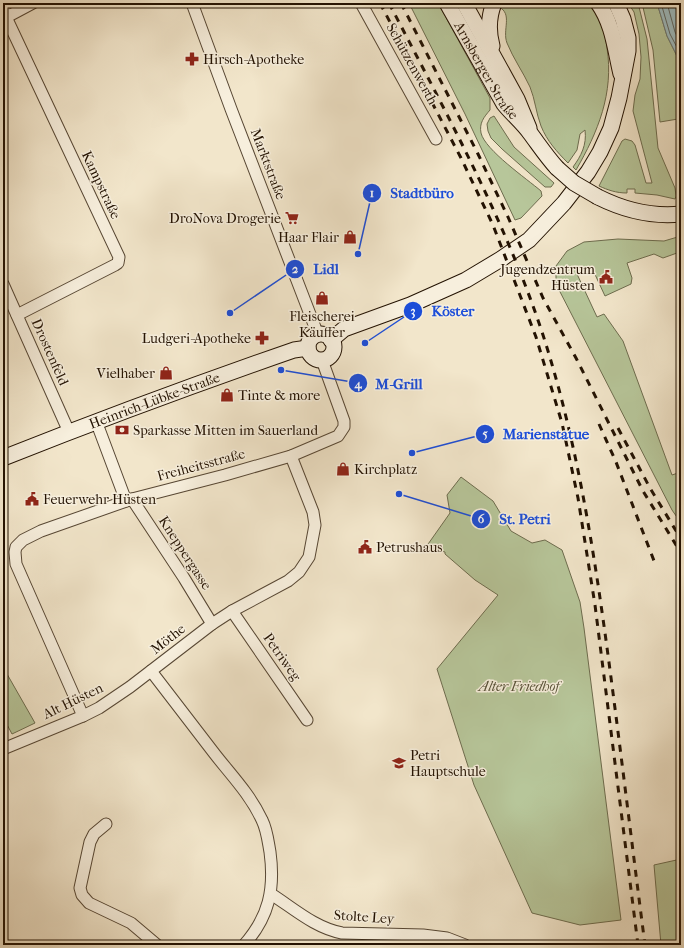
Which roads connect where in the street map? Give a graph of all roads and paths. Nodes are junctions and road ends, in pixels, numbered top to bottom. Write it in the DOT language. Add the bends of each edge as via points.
graph roads {
  1 [pos="33,3"];
  2 [pos="192,3"];
  3 [pos="361,3"];
  4 [pos="450,3"];
  5 [pos="464,3"];
  6 [pos="494,3"];
  7 [pos="598,3"];
  8 [pos="616,3"];
  9 [pos="3,6"];
  10 [pos="4,18"];
  11 [pos="494,57"];
  12 [pos="622,81"];
  13 [pos="530,132"];
  14 [pos="436,139"];
  15 [pos="681,214"];
  16 [pos="3,284"];
  17 [pos="17,315"];
  18 [pos="324,337"];
  19 [pos="308,348"];
  20 [pos="322,360"];
  21 [pos="96,421"];
  22 [pos="69,432"];
  23 [pos="291,456"];
  24 [pos="3,458"];
  25 [pos="129,500"];
  26 [pos="232,611"];
  27 [pos="212,624"];
  28 [pos="151,671"];
  29 [pos="83,716"];
  30 [pos="308,720"];
  31 [pos="3,750"];
  32 [pos="106,824"];
  33 [pos="270,894"];
  34 [pos="157,945"];
  35 [pos="244,945"];
  36 [pos="465,945"];
  1 -- 10 [label="street"];
  2 -- 18 [label="street, Marktstraße" via="231,109"];
  3 -- 14 [label="street, Schützenwerth"];
  4 -- 13 [label="street, Arnsberger Straße" via="504,104"];
  5 -- 11 [label="street, Arnsberger Straße"];
  6 -- 11 [label="street, Arnsberger Straße" via="489,30"];
  7 -- 12 [label="street" via="610,27"];
  8 -- 12 [label="street" via="628,38"];
  9 -- 10 [label="street"];
  10 -- 17 [label="street, Kampstraße" via="119,258 115,265"];
  11 -- 13 [label="street, Arnsberger Straße" via="522,110"];
  12 -- 18 [label="street" via="614,119 600,152 568,198 529,240 466,280 410,305"];
  13 -- 15 [label="street, Arnsberger Straße, bridge" via="557,168 574,183 598,197 642,213"];
  16 -- 17 [label="street, Drostenfeld"];
  17 -- 22 [label="street, Drostenfeld"];
  18 -- 19 [label="street" via="310,340"];
  18 -- 20 [label="street" via="333,343 333,351 329,357"];
  19 -- 20 [label="street" via="314,358"];
  19 -- 21 [label="street, Heinrich-Lübke-Straße" via="280,354"];
  20 -- 23 [label="street, Freiheitsstraße" via="344,427 338,436"];
  21 -- 22 [label="street, Heinrich-Lübke-Straße"];
  21 -- 25 [label="street, Kneppergasse"];
  22 -- 24 [label="street, Heinrich-Lübke-Straße"];
  23 -- 25 [label="street, Freiheitsstraße"];
  23 -- 26 [label="street, Möthe" via="314,518 309,557 299,572 288,581"];
  25 -- 27 [label="street, Kneppergasse" via="184,578"];
  25 -- 29 [label="street, Freiheitsstraße" via="30,536 19,543 15,552 16,564"];
  26 -- 27 [label="street, Möthe"];
  26 -- 30 [label="street, Petriweg"];
  27 -- 28 [label="street, Möthe"];
  28 -- 29 [label="street, Alt Hüsten" via="99,708"];
  28 -- 33 [label="street, Möthe" via="241,786 258,813 265,827 268,842"];
  29 -- 31 [label="street, Alt Hüsten"];
  32 -- 34 [label="street" via="94,834 90,842 80,888 82,895 89,904 136,927"];
  33 -- 35 [label="street, Möthe" via="263,919"];
  33 -- 36 [label="street, Stolte Ley" via="329,930 342,933 423,934 447,938"];
}
